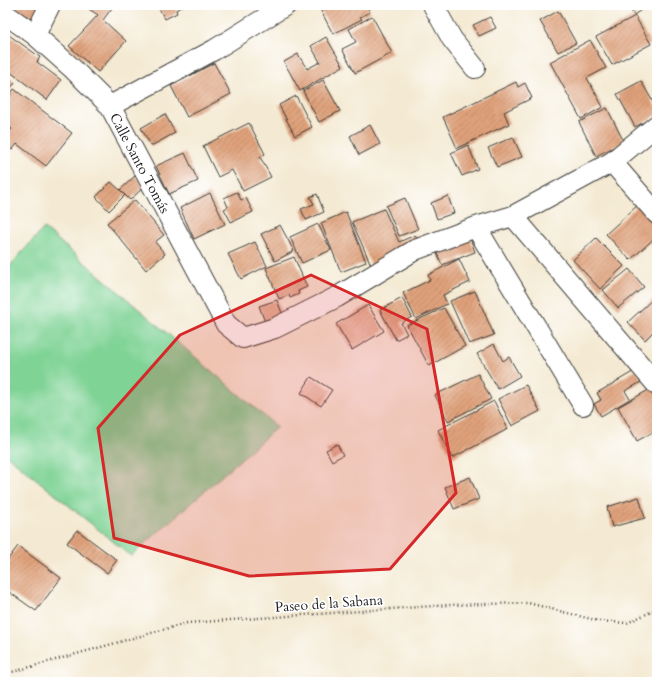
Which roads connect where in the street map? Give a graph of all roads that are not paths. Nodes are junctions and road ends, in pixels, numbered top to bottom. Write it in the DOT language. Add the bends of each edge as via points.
graph roads {
  1 [pos="50,5"];
  2 [pos="286,5"];
  3 [pos="433,5"];
  4 [pos="5,14"];
  5 [pos="35,35"];
  6 [pos="474,68"];
  7 [pos="110,106"];
  8 [pos="657,125"];
  9 [pos="612,162"];
  10 [pos="657,214"];
  11 [pos="513,216"];
  12 [pos="476,227"];
  13 [pos="657,385"];
  14 [pos="583,405"];
  1 -- 5 [label="street"];
  2 -- 7 [label="street" via="214,50"];
  3 -- 6 [label="street" via="452,39"];
  4 -- 5 [label="street, Calle Santo Tomás"];
  5 -- 7 [label="street, Calle Santo Tomás"];
  7 -- 12 [label="street, Calle Santo Tomás" via="226,324 243,338 276,328 330,300 415,250"];
  8 -- 9 [label="street"];
  9 -- 10 [label="street"];
  9 -- 11 [label="street"];
  11 -- 12 [label="street"];
  11 -- 13 [label="street"];
  12 -- 14 [label="street"];
}
